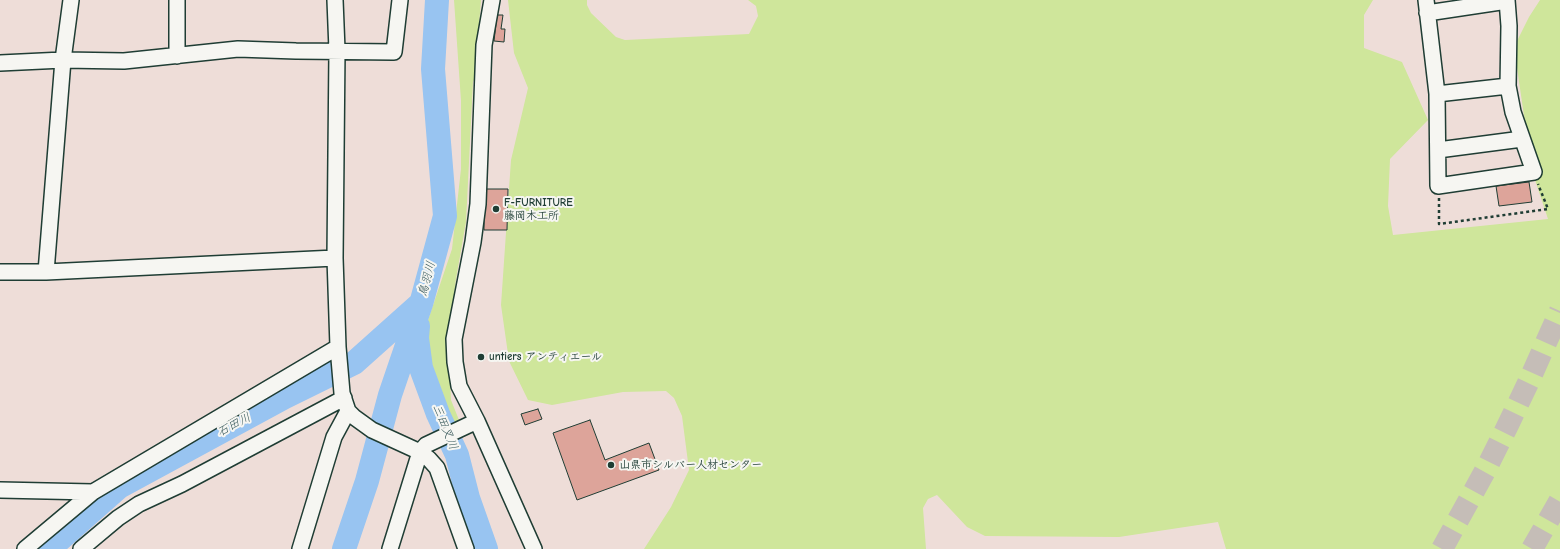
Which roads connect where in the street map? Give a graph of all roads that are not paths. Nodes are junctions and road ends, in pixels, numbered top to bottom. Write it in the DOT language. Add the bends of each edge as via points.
graph roads {
  1 [pos="71,0"];
  2 [pos="177,0"];
  3 [pos="335,0"];
  4 [pos="400,0"];
  5 [pos="492,0"];
  6 [pos="1507,0"];
  7 [pos="1427,6"];
  8 [pos="337,50"];
  9 [pos="177,56"];
  10 [pos="63,60"];
  11 [pos="0,63"];
  12 [pos="1508,86"];
  13 [pos="1437,94"];
  14 [pos="1522,139"];
  15 [pos="1438,150"];
  16 [pos="335,258"];
  17 [pos="0,272"];
  18 [pos="46,272"];
  19 [pos="338,351"];
  20 [pos="347,405"];
  21 [pos="474,423"];
  22 [pos="418,448"];
  23 [pos="0,490"];
  24 [pos="93,492"];
  25 [pos="25,549"];
  26 [pos="81,549"];
  27 [pos="300,549"];
  28 [pos="390,549"];
  29 [pos="466,549"];
  30 [pos="534,549"];
  1 -- 10 [label="street"];
  2 -- 9 [label="street"];
  3 -- 8 [label="street"];
  4 -- 8 [label="street" via="394,52"];
  5 -- 21 [label="street" via="484,45 478,204 454,339 454,362 459,386"];
  6 -- 7 [label="street"];
  6 -- 12 [label="street"];
  7 -- 13 [label="street"];
  8 -- 9 [label="street" via="238,49"];
  8 -- 16 [label="street"];
  9 -- 10 [label="street" via="124,62"];
  10 -- 11 [label="street"];
  10 -- 18 [label="street"];
  12 -- 13 [label="street"];
  12 -- 14 [label="street"];
  13 -- 15 [label="street"];
  14 -- 15 [label="street"];
  14 -- 15 [label="street" via="1534,172 1438,186"];
  16 -- 18 [label="street"];
  16 -- 19 [label="street"];
  17 -- 18 [label="street"];
  19 -- 20 [label="street"];
  19 -- 24 [label="street"];
  20 -- 22 [label="street" via="372,430"];
  20 -- 26 [label="street" via="139,504"];
  20 -- 27 [label="street" via="334,437"];
  21 -- 22 [label="street"];
  21 -- 30 [label="street"];
  22 -- 28 [label="street"];
  22 -- 29 [label="street" via="437,468"];
  23 -- 24 [label="street"];
  24 -- 25 [label="street"];
}
